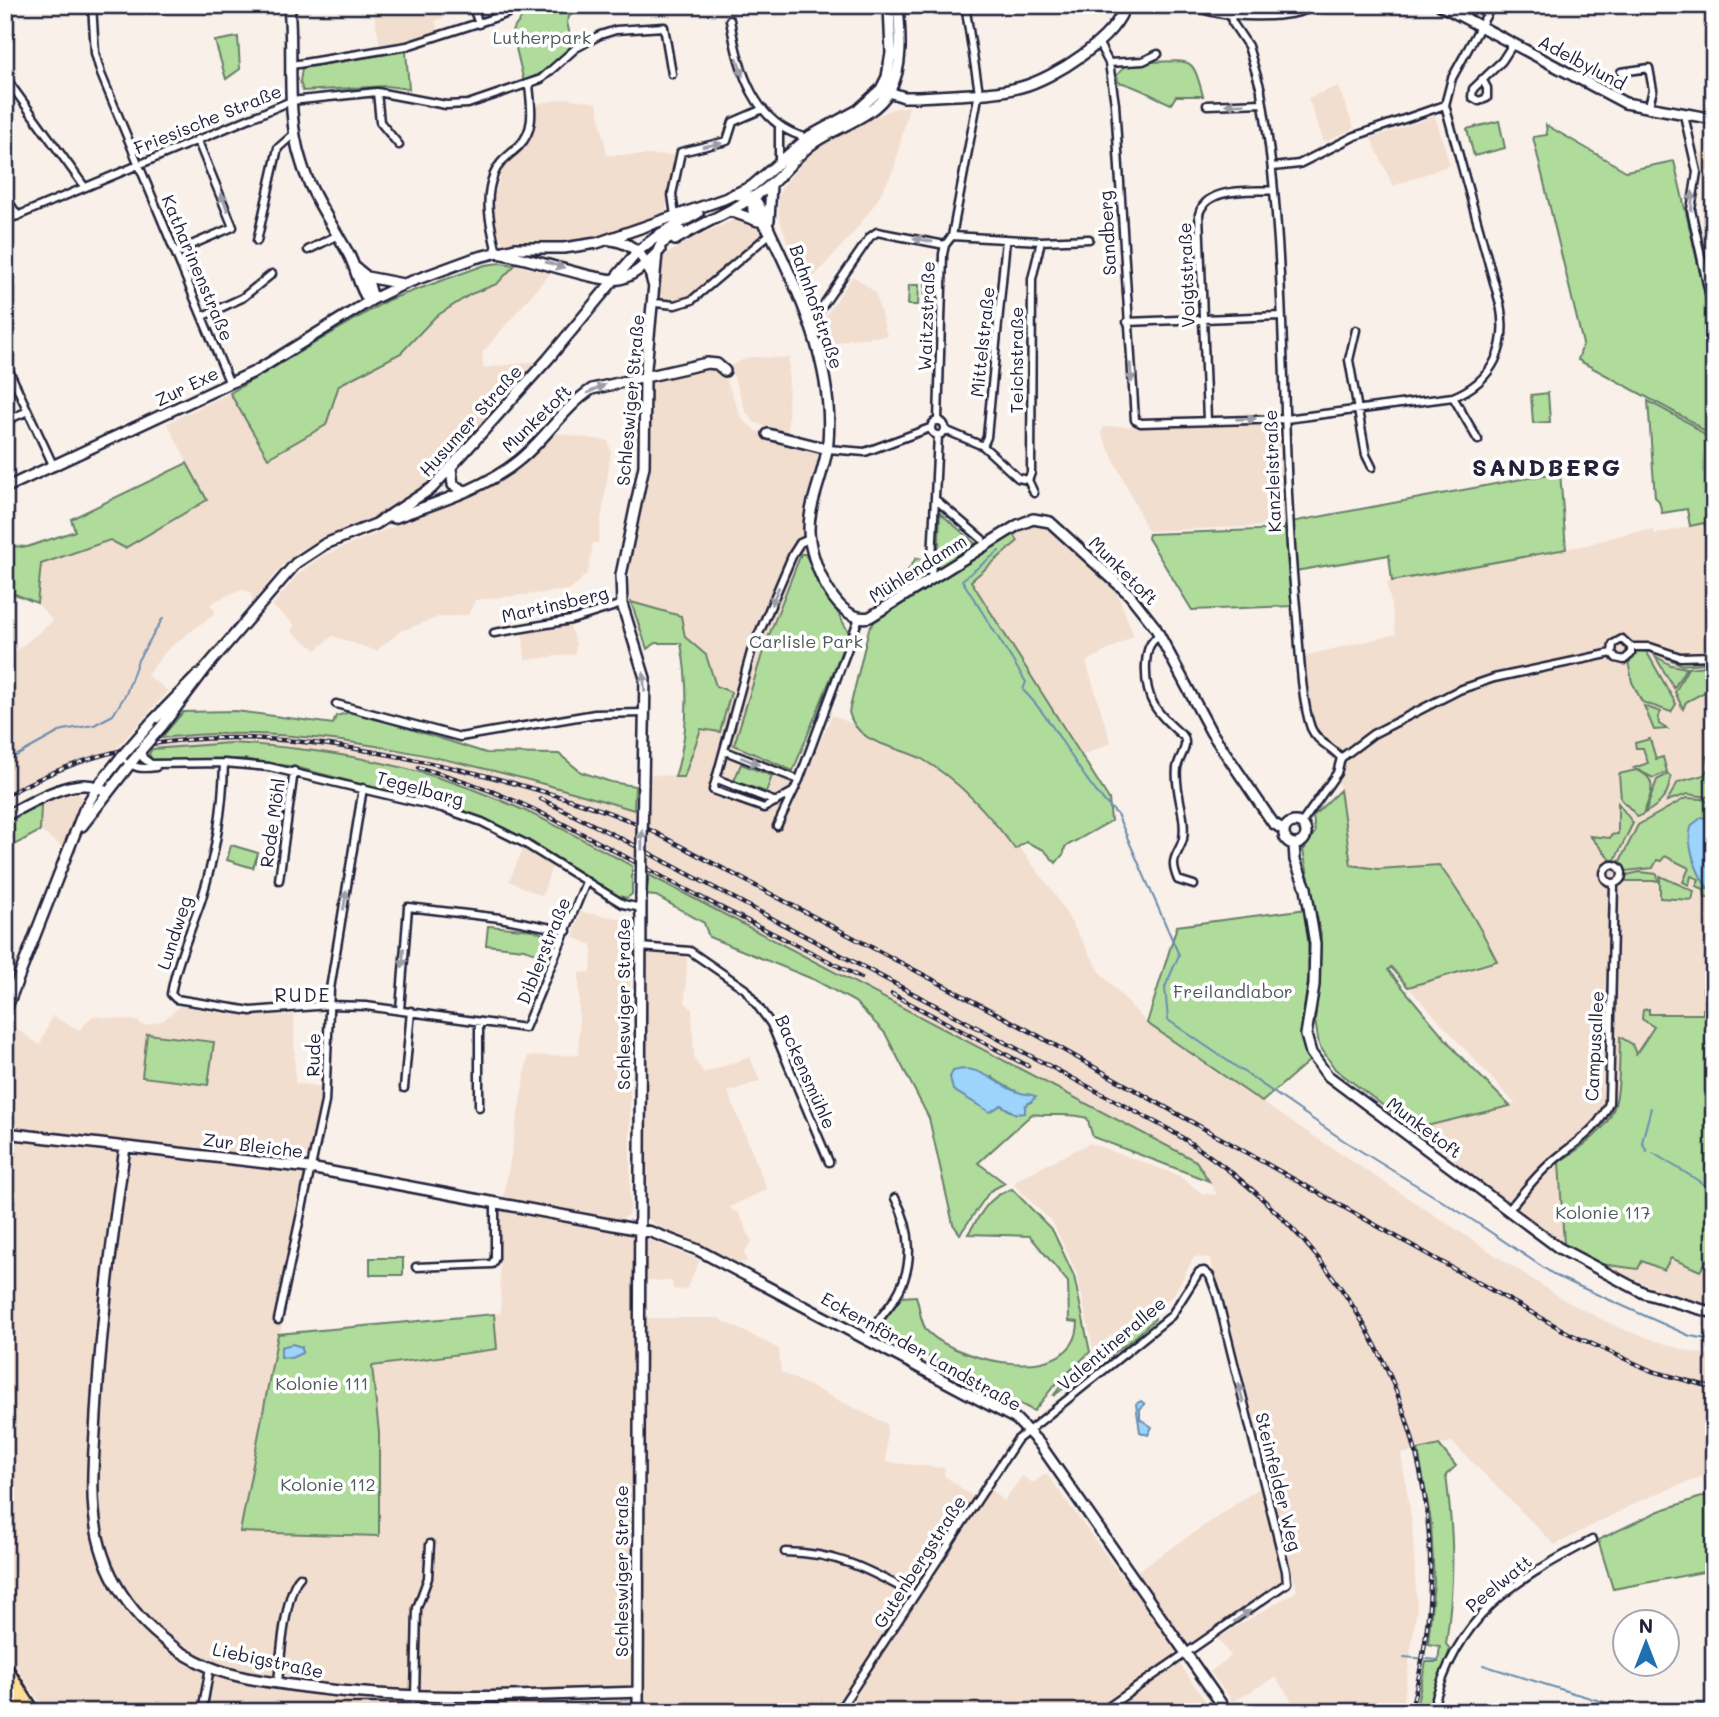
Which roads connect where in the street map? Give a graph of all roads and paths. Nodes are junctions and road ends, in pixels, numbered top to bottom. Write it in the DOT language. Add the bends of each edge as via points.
graph roads {
  1 [pos="92,5"];
  2 [pos="289,5"];
  3 [pos="472,5"];
  4 [pos="518,5"];
  5 [pos="888,5"];
  6 [pos="898,5"];
  7 [pos="965,5"];
  8 [pos="1125,5"];
  9 [pos="1196,5"];
  10 [pos="1313,5"];
  11 [pos="1440,5"];
  12 [pos="1492,5"];
  13 [pos="1230,12"];
  14 [pos="730,20"];
  15 [pos="478,24"];
  16 [pos="1482,28"];
  17 [pos="1098,44"];
  18 [pos="1513,44"];
  19 [pos="1158,54"];
  20 [pos="1109,63"];
  21 [pos="292,65"];
  22 [pos="1621,72"];
  23 [pos="671,74"];
  24 [pos="5,77"];
  25 [pos="1484,78"];
  26 [pos="529,85"];
  27 [pos="887,89"];
  28 [pos="377,92"];
  29 [pos="979,92"];
  30 [pos="291,100"];
  31 [pos="1263,103"];
  32 [pos="1445,105"];
  33 [pos="1207,106"];
  34 [pos="764,109"];
  35 [pos="1648,109"];
  36 [pos="1684,115"];
  37 [pos="1714,119"];
  38 [pos="779,128"];
  39 [pos="295,133"];
  40 [pos="824,136"];
  41 [pos="807,138"];
  42 [pos="197,139"];
  43 [pos="399,145"];
  44 [pos="139,163"];
  45 [pos="779,164"];
  46 [pos="1273,167"];
  47 [pos="769,180"];
  48 [pos="84,186"];
  49 [pos="1274,190"];
  50 [pos="734,194"];
  51 [pos="5,197"];
  52 [pos="752,198"];
  53 [pos="730,211"];
  54 [pos="18,216"];
  55 [pos="676,220"];
  56 [pos="5,221"];
  57 [pos="760,222"];
  58 [pos="771,233"];
  59 [pos="338,235"];
  60 [pos="952,236"];
  61 [pos="1089,239"];
  62 [pos="606,240"];
  63 [pos="1006,240"];
  64 [pos="257,241"];
  65 [pos="1041,241"];
  66 [pos="945,245"];
  67 [pos="308,250"];
  68 [pos="638,251"];
  69 [pos="175,252"];
  70 [pos="497,253"];
  71 [pos="657,253"];
  72 [pos="646,264"];
  73 [pos="356,268"];
  74 [pos="272,274"];
  75 [pos="367,277"];
  76 [pos="613,280"];
  77 [pos="404,284"];
  78 [pos="371,300"];
  79 [pos="655,300"];
  80 [pos="202,316"];
  81 [pos="1280,316"];
  82 [pos="1714,316"];
  83 [pos="1203,318"];
  84 [pos="807,320"];
  85 [pos="1127,322"];
  86 [pos="1356,330"];
  87 [pos="5,362"];
  88 [pos="725,371"];
  89 [pos="645,373"];
  90 [pos="230,384"];
  91 [pos="1453,397"];
  92 [pos="1357,410"];
  93 [pos="28,411"];
  94 [pos="1286,419"];
  95 [pos="1206,420"];
  96 [pos="5,421"];
  97 [pos="938,421"];
  98 [pos="930,428"];
  99 [pos="945,430"];
  100 [pos="768,434"];
  101 [pos="937,435"];
  102 [pos="1478,440"];
  103 [pos="983,446"];
  104 [pos="828,449"];
  105 [pos="452,466"];
  106 [pos="54,467"];
  107 [pos="1372,467"];
  108 [pos="1028,480"];
  109 [pos="5,488"];
  110 [pos="466,491"];
  111 [pos="1034,493"];
  112 [pos="935,499"];
  113 [pos="1042,519"];
  114 [pos="376,524"];
  115 [pos="809,538"];
  116 [pos="982,539"];
  117 [pos="931,580"];
  118 [pos="622,604"];
  119 [pos="859,618"];
  120 [pos="494,633"];
  121 [pos="1160,635"];
  122 [pos="1631,646"];
  123 [pos="1612,653"];
  124 [pos="1714,656"];
  125 [pos="206,668"];
  126 [pos="336,704"];
  127 [pos="644,713"];
  128 [pos="141,750"];
  129 [pos="725,751"];
  130 [pos="122,756"];
  131 [pos="1340,758"];
  132 [pos="224,763"];
  133 [pos="129,765"];
  134 [pos="172,765"];
  135 [pos="294,771"];
  136 [pos="717,779"];
  137 [pos="799,780"];
  138 [pos="363,788"];
  139 [pos="102,789"];
  140 [pos="791,793"];
  141 [pos="776,802"];
  142 [pos="5,816"];
  143 [pos="1301,824"];
  144 [pos="777,826"];
  145 [pos="1284,830"];
  146 [pos="1294,844"];
  147 [pos="279,880"];
  148 [pos="586,882"];
  149 [pos="1614,884"];
  150 [pos="1194,885"];
  151 [pos="640,908"];
  152 [pos="567,931"];
  153 [pos="640,947"];
  154 [pos="328,1005"];
  155 [pos="400,1010"];
  156 [pos="411,1011"];
  157 [pos="5,1012"];
  158 [pos="479,1023"];
  159 [pos="404,1088"];
  160 [pos="479,1107"];
  161 [pos="5,1133"];
  162 [pos="125,1147"];
  163 [pos="829,1162"];
  164 [pos="310,1168"];
  165 [pos="895,1198"];
  166 [pos="495,1202"];
  167 [pos="1508,1212"];
  168 [pos="639,1228"];
  169 [pos="416,1267"];
  170 [pos="1204,1271"];
  171 [pos="1714,1313"];
  172 [pos="278,1320"];
  173 [pos="866,1338"];
  174 [pos="1028,1430"];
  175 [pos="1592,1539"];
  176 [pos="430,1544"];
  177 [pos="785,1552"];
  178 [pos="300,1577"];
  179 [pos="915,1595"];
  180 [pos="1186,1656"];
  181 [pos="5,1666"];
  182 [pos="210,1667"];
  183 [pos="278,1683"];
  184 [pos="5,1685"];
  185 [pos="638,1692"];
  186 [pos="415,1697"];
  187 [pos="1433,1708"];
  188 [pos="23,1712"];
  189 [pos="34,1712"];
  190 [pos="202,1712"];
  191 [pos="638,1712"];
  192 [pos="838,1712"];
  193 [pos="1101,1712"];
  194 [pos="1227,1712"];
  195 [pos="1454,1712"];
  1 -- 44 [label="street, Katharinenstraße" via="97,64"];
  2 -- 21 [label="main road"];
  3 -- 15 [label="street"];
  4 -- 15 [label="street"];
  5 -- 27 [label="main road" via="891,54"];
  6 -- 27 [label="main road" via="899,62"];
  7 -- 29 [label="street, Waitzstraße"];
  8 -- 17 [label="main road" via="1118,24"];
  9 -- 13 [label="main road"];
  10 -- 13 [label="main road" via="1290,14"];
  11 -- 16 [label="main road, Adelbylund"];
  12 -- 16 [label="street"];
  13 -- 31 [label="street, Kanzleistraße" via="1248,46"];
  14 -- 34 [label="street, one-way" via="739,66"];
  15 -- 21 [label="street" via="407,46"];
  16 -- 18 [label="main road, Adelbylund"];
  16 -- 32 [label="street" via="1452,78"];
  17 -- 20 [label="street, Sandberg"];
  17 -- 29 [label="main road" via="1034,82"];
  18 -- 25 [label="street"];
  18 -- 35 [label="main road, Adelbylund" via="1615,99"];
  19 -- 20 [label="street" via="1143,61"];
  20 -- 85 [label="street, Sandberg"];
  21 -- 30 [label="main road"];
  22 -- 35 [label="street" via="1649,68 1653,90"];
  23 -- 26 [label="street, Friesische Straße" via="664,27 627,29 585,42"];
  24 -- 48 [label="street"];
  26 -- 28 [label="street, Friesische Straße" via="457,105"];
  26 -- 70 [label="street" via="529,131 499,166 491,186 488,219"];
  27 -- 29 [label="main road" via="907,97"];
  27 -- 40 [label="main road" via="860,118"];
  27 -- 41 [label="main road"];
  28 -- 30 [label="street, Friesische Straße"];
  28 -- 43 [label="street" via="380,122"];
  29 -- 60 [label="street, Waitzstraße"];
  30 -- 39 [label="main road"];
  30 -- 42 [label="street, Friesische Straße"];
  31 -- 33 [label="street, one-way"];
  31 -- 46 [label="street, Kanzleistraße"];
  32 -- 46 [label="street" via="1355,136 1300,164"];
  32 -- 91 [label="street" via="1500,304 1503,336 1494,364 1476,387"];
  34 -- 38 [label="street"];
  55 -- 34 [label="street, one-way" via="672,194 681,152 727,141 733,122"];
  35 -- 36 [label="main road, Adelbylund"];
  36 -- 37 [label="main road, Adelbylund"];
  82 -- 36 [label="street, one-way" via="1691,210 1697,172"];
  38 -- 41 [label="street"];
  38 -- 45 [label="street"];
  39 -- 59 [label="main road" via="306,176"];
  39 -- 64 [label="street" via="278,149"];
  40 -- 41 [label="street"];
  40 -- 47 [label="main road"];
  41 -- 45 [label="main road"];
  42 -- 44 [label="street, Friesische Straße"];
  69 -- 42 [label="street, one-way" via="233,227"];
  44 -- 48 [label="street, Friesische Straße"];
  44 -- 69 [label="street, Katharinenstraße"];
  45 -- 47 [label="main road"];
  46 -- 49 [label="street, Kanzleistraße"];
  47 -- 50 [label="main road, Zur Exe"];
  47 -- 52 [label="main road"];
  47 -- 58 [label="main road, Bahnhofstraße"];
  48 -- 54 [label="street, Friesische Straße"];
  49 -- 81 [label="street, Kanzleistraße"];
  49 -- 83 [label="street, Voigtstraße" via="1220,194 1203,203 1198,219"];
  50 -- 52 [label="main road"];
  50 -- 55 [label="main road, Zur Exe"];
  51 -- 54 [label="street"];
  52 -- 53 [label="main road"];
  52 -- 57 [label="main road, Bahnhofstraße" via="752,211"];
  52 -- 58 [label="main road, Bahnhofstraße"];
  53 -- 57 [label="main road, Bahnhofstraße"];
  53 -- 71 [label="main road"];
  54 -- 56 [label="street, Friesische Straße"];
  55 -- 62 [label="main road, Zur Exe"];
  55 -- 68 [label="main road, Husumer Straße"];
  55 -- 71 [label="main road" via="680,231 662,243"];
  57 -- 58 [label="main road, Bahnhofstraße"];
  58 -- 79 [label="street" via="692,300 675,305"];
  58 -- 84 [label="main road, Bahnhofstraße"];
  59 -- 67 [label="street"];
  59 -- 73 [label="main road"];
  60 -- 63 [label="street"];
  60 -- 66 [label="street, Waitzstraße"];
  61 -- 65 [label="street"];
  62 -- 68 [label="main road" via="628,243"];
  62 -- 70 [label="main road, Zur Exe" via="570,248 518,248"];
  63 -- 65 [label="street"];
  63 -- 103 [label="street, Mittelstraße"];
  65 -- 108 [label="street, Teichstraße" via="1032,279"];
  66 -- 84 [label="street, one-way" via="877,232 815,317"];
  66 -- 97 [label="street, Waitzstraße"];
  68 -- 72 [label="main road"];
  68 -- 76 [label="main road, Husumer Straße"];
  69 -- 80 [label="street, Katharinenstraße"];
  70 -- 76 [label="main road, one-way"];
  70 -- 77 [label="main road, Zur Exe"];
  71 -- 72 [label="main road"];
  71 -- 79 [label="main road, Schleswiger Straße"];
  72 -- 76 [label="main road"];
  72 -- 79 [label="main road"];
  73 -- 75 [label="main road"];
  73 -- 78 [label="main road" via="361,291"];
  74 -- 80 [label="street" via="242,298"];
  75 -- 77 [label="main road"];
  75 -- 78 [label="main road"];
  76 -- 105 [label="main road, Husumer Straße"];
  77 -- 78 [label="main road, Zur Exe"];
  78 -- 90 [label="main road, Zur Exe"];
  79 -- 89 [label="main road, Schleswiger Straße"];
  80 -- 90 [label="street, Katharinenstraße"];
  81 -- 83 [label="street"];
  81 -- 94 [label="street, Kanzleistraße"];
  83 -- 85 [label="street"];
  83 -- 95 [label="street, Voigtstraße"];
  84 -- 104 [label="main road, Bahnhofstraße" via="826,384"];
  85 -- 95 [label="street, Sandberg, one-way" via="1136,422"];
  86 -- 92 [label="street" via="1349,360"];
  87 -- 93 [label="street"];
  88 -- 89 [label="main road, Munketoft" via="707,363"];
  110 -- 89 [label="main road, Munketoft, one-way" via="518,462 592,389"];
  89 -- 118 [label="main road, Schleswiger Straße" via="644,466 623,558"];
  90 -- 106 [label="main road, Zur Exe"];
  91 -- 92 [label="street"];
  91 -- 102 [label="street"];
  92 -- 94 [label="street"];
  92 -- 107 [label="street"];
  93 -- 96 [label="street"];
  93 -- 106 [label="street"];
  95 -- 94 [label="street, one-way"];
  94 -- 131 [label="street, Kanzleistraße" via="1290,548 1308,719 1314,735"];
  97 -- 98 [label="street"];
  97 -- 99 [label="street" via="944,423"];
  98 -- 101 [label="street"];
  98 -- 104 [label="street" via="865,452"];
  99 -- 101 [label="street"];
  99 -- 103 [label="street"];
  100 -- 104 [label="main road"];
  101 -- 112 [label="street"];
  103 -- 108 [label="street" via="1018,478"];
  104 -- 115 [label="main road, Bahnhofstraße"];
  105 -- 110 [label="main road" via="453,485"];
  105 -- 114 [label="main road, Husumer Straße" via="432,488"];
  106 -- 109 [label="main road, Zur Exe"];
  108 -- 111 [label="street"];
  110 -- 114 [label="main road, Munketoft"];
  112 -- 116 [label="street"];
  112 -- 117 [label="street"];
  113 -- 117 [label="main road, Mühlendamm" via="1018,525"];
  113 -- 121 [label="main road, Munketoft" via="1057,527 1129,594"];
  114 -- 125 [label="main road, Husumer Straße" via="325,544 296,564"];
  115 -- 119 [label="main road" via="839,605"];
  115 -- 129 [label="street, Bahnhofstraße, one-way" via="793,554 751,652"];
  117 -- 119 [label="main road, Mühlendamm" via="881,612"];
  118 -- 120 [label="street, Martinsberg" via="571,620"];
  127 -- 118 [label="main road, Schleswiger Straße, one-way" via="642,665"];
  119 -- 137 [label="street, Mühlendamm"];
  121 -- 145 [label="main road, Munketoft" via="1222,751 1273,823"];
  121 -- 150 [label="street" via="1147,653 1145,684 1157,711 1186,743 1177,769 1183,839 1174,855 1176,877"];
  122 -- 123 [label="street" via="1618,640"];
  122 -- 123 [label="street" via="1631,654 1624,660"];
  122 -- 124 [label="street" via="1680,657"];
  123 -- 131 [label="street" via="1459,690 1373,734"];
  125 -- 128 [label="main road, Husumer Straße, bridge"];
  125 -- 130 [label="main road, Husumer Straße, bridge"];
  126 -- 127 [label="street" via="460,737 595,714"];
  151 -- 127 [label="main road, Schleswiger Straße, one-way, bridge"];
  128 -- 133 [label="main road, Husumer Straße"];
  128 -- 134 [label="street, Tegelbarg" via="142,758 151,764"];
  129 -- 136 [label="street, Bahnhofstraße"];
  129 -- 137 [label="street, one-way"];
  130 -- 133 [label="street"];
  130 -- 139 [label="main road, Husumer Straße"];
  131 -- 143 [label="street" via="1337,773"];
  132 -- 134 [label="street, Tegelbarg"];
  132 -- 135 [label="street, Tegelbarg"];
  132 -- 154 [label="street, Lundweg" via="220,828 175,972 173,998 251,1011"];
  133 -- 134 [label="street, Tegelbarg"];
  133 -- 139 [label="main road, Husumer Straße"];
  135 -- 138 [label="street, Tegelbarg"];
  135 -- 147 [label="street, Rode Möhl"];
  136 -- 141 [label="street"];
  136 -- 141 [label="street, Bahnhofstraße" via="713,790 764,808"];
  137 -- 140 [label="street, Mühlendamm"];
  138 -- 148 [label="street, Tegelbarg" via="442,808 493,827"];
  154 -- 138 [label="street, Rude, one-way"];
  139 -- 142 [label="main road" via="74,787"];
  139 -- 157 [label="main road, Husumer Straße" via="84,810"];
  140 -- 141 [label="street"];
  140 -- 144 [label="street, Mühlendamm"];
  143 -- 145 [label="main road" via="1291,823"];
  143 -- 146 [label="main road" via="1305,838"];
  145 -- 146 [label="main road, Munketoft"];
  146 -- 167 [label="main road, Munketoft" via="1315,944 1307,1035 1317,1064"];
  148 -- 151 [label="street, Tegelbarg" via="623,904"];
  148 -- 152 [label="street, Diblerstraße"];
  149 -- 167 [label="street, Campusallee" via="1609,1103 1592,1130 1538,1175"];
  151 -- 153 [label="main road, Schleswiger Straße"];
  152 -- 155 [label="street, one-way" via="408,907"];
  152 -- 158 [label="street, Diblerstraße" via="529,1024 519,1028"];
  153 -- 163 [label="street, Backensmühle" via="690,951 745,989 771,1024"];
  153 -- 168 [label="main road, Schleswiger Straße"];
  154 -- 155 [label="street, Diblerstraße"];
  154 -- 164 [label="street, Rude" via="327,1084"];
  155 -- 156 [label="street, Diblerstraße"];
  156 -- 158 [label="street, Diblerstraße"];
  156 -- 159 [label="street"];
  158 -- 160 [label="street"];
  161 -- 162 [label="main road, Zur Bleiche"];
  162 -- 164 [label="main road, Zur Bleiche"];
  162 -- 182 [label="main road, Liebigstraße" via="100,1354 94,1520 108,1569 133,1610 170,1645"];
  164 -- 166 [label="main road, Zur Bleiche"];
  164 -- 172 [label="street, Rude"];
  165 -- 173 [label="street" via="905,1222 909,1264 894,1301"];
  166 -- 168 [label="main road, Zur Bleiche"];
  166 -- 169 [label="street" via="492,1264"];
  167 -- 171 [label="main road, Munketoft" via="1593,1268 1670,1303"];
  168 -- 173 [label="main road, Eckernförder Landstraße" via="698,1250"];
  168 -- 185 [label="main road, Schleswiger Straße"];
  170 -- 174 [label="street, Valentinerallee" via="1163,1322"];
  180 -- 170 [label="street, Steinfelder Weg, one-way" via="1283,1588 1287,1578 1217,1294"];
  173 -- 174 [label="main road, Eckernförder Landstraße" via="998,1408"];
  174 -- 179 [label="street, Gutenbergstraße"];
  174 -- 180 [label="main road, Eckernförder Landstraße"];
  175 -- 187 [label="street, Peelwatt" via="1522,1579 1469,1627 1451,1655"];
  176 -- 186 [label="street" via="428,1578 417,1608"];
  177 -- 179 [label="street" via="845,1560"];
  178 -- 183 [label="street" via="288,1614"];
  179 -- 192 [label="street, Gutenbergstraße"];
  180 -- 193 [label="street, Steinfelder Weg"];
  180 -- 194 [label="main road, Eckernförder Landstraße"];
  181 -- 189 [label="highway"];
  182 -- 183 [label="main road, Liebigstraße"];
  182 -- 190 [label="street"];
  183 -- 186 [label="main road, Liebigstraße"];
  184 -- 188 [label="highway"];
  185 -- 186 [label="main road, Liebigstraße"];
  185 -- 191 [label="main road, Schleswiger Straße"];
  187 -- 195 [label="street"];
}
